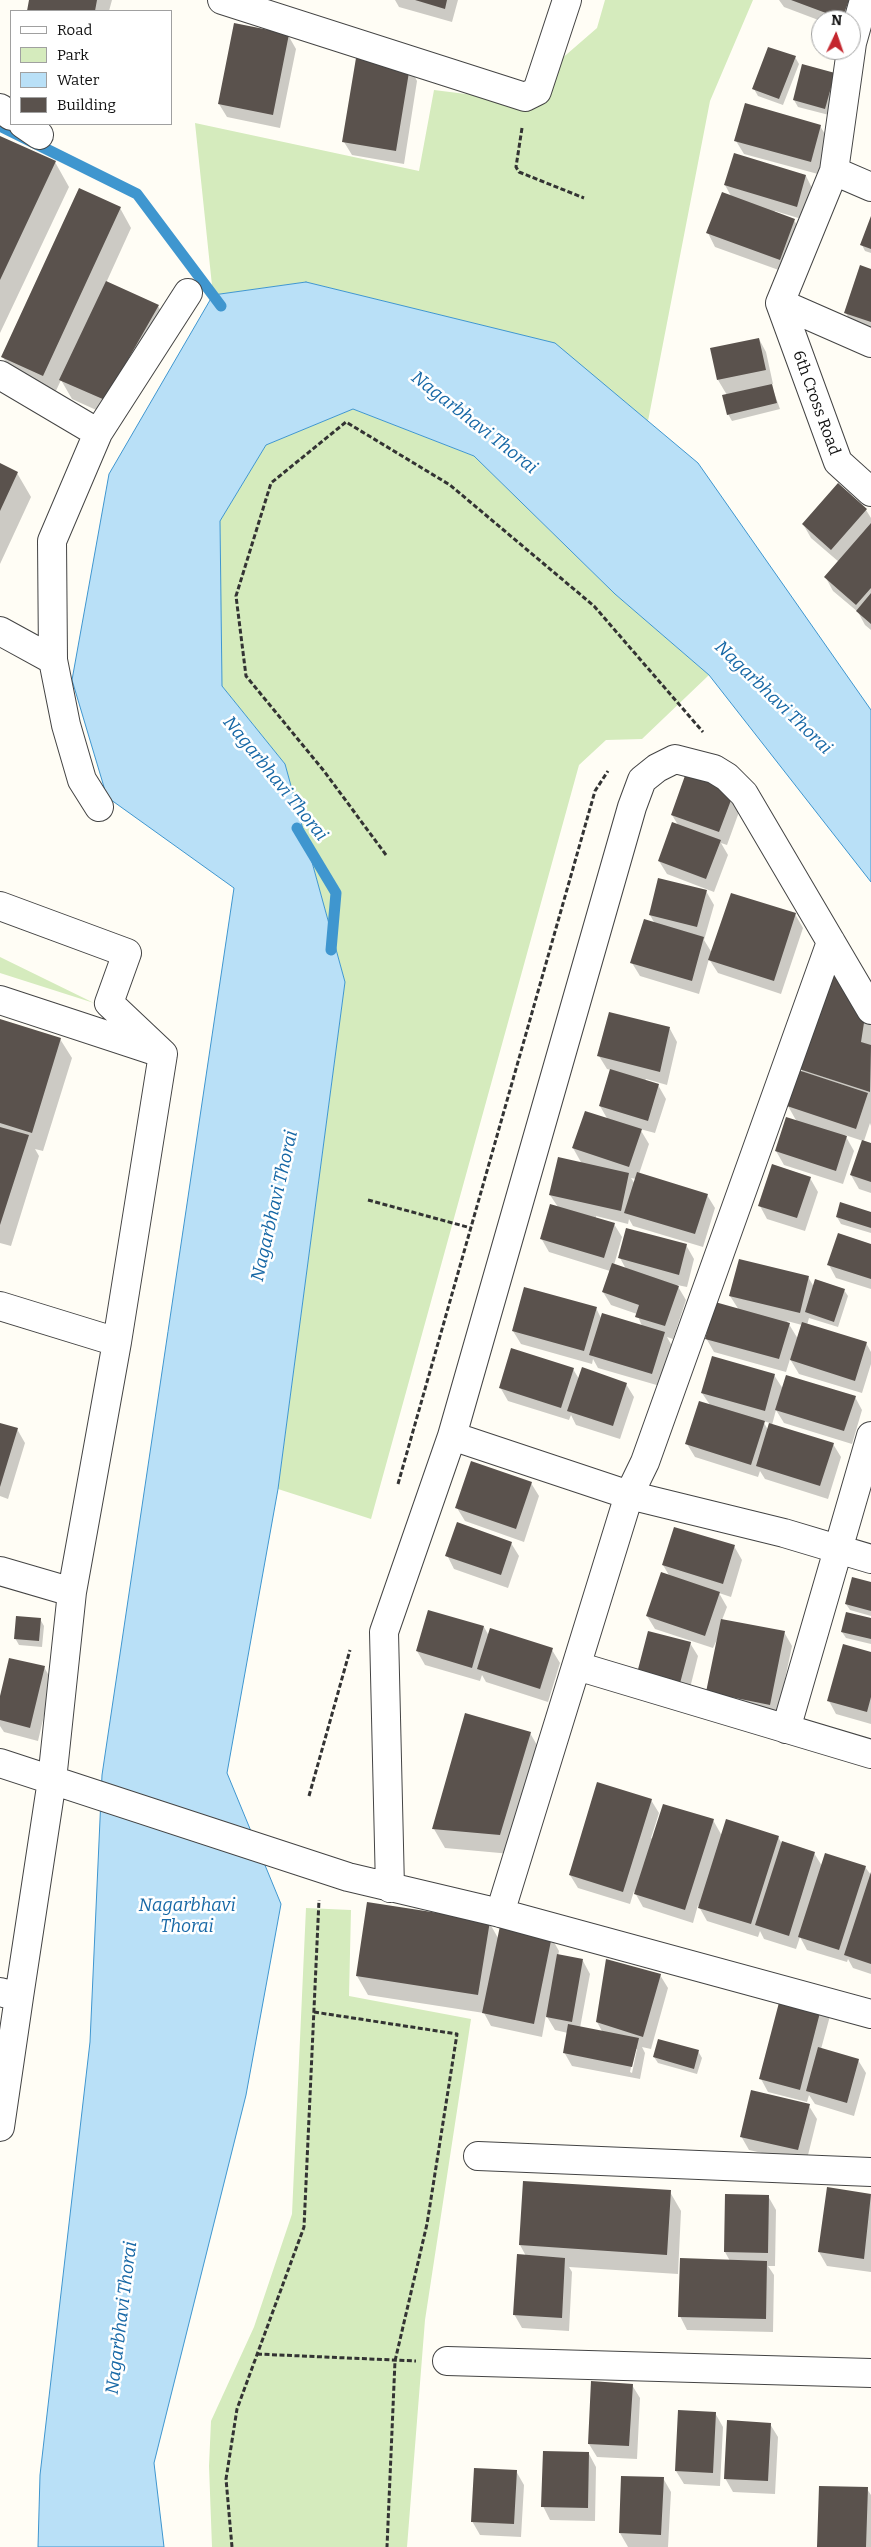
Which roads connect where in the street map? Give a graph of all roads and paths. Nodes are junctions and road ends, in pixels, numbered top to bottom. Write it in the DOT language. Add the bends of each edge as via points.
graph roads {
  1 [pos="222,0"];
  2 [pos="568,0"];
  3 [pos="864,0"];
  4 [pos="862,47"];
  5 [pos="525,100"];
  6 [pos="834,171"];
  7 [pos="871,187"];
  8 [pos="584,198"];
  9 [pos="188,293"];
  10 [pos="780,303"];
  11 [pos="871,344"];
  12 [pos="0,375"];
  13 [pos="98,433"];
  14 [pos="871,492"];
  15 [pos="0,631"];
  16 [pos="54,660"];
  17 [pos="706,735"];
  18 [pos="98,807"];
  19 [pos="386,856"];
  20 [pos="0,906"];
  21 [pos="831,942"];
  22 [pos="0,1000"];
  23 [pos="871,1010"];
  24 [pos="164,1054"];
  25 [pos="368,1200"];
  26 [pos="471,1228"];
  27 [pos="0,1306"];
  28 [pos="117,1342"];
  29 [pos="452,1436"];
  30 [pos="871,1436"];
  31 [pos="630,1495"];
  32 [pos="838,1549"];
  33 [pos="871,1560"];
  34 [pos="0,1571"];
  35 [pos="72,1592"];
  36 [pos="577,1666"];
  37 [pos="786,1729"];
  38 [pos="871,1754"];
  39 [pos="0,1763"];
  40 [pos="52,1780"];
  41 [pos="320,1867"];
  42 [pos="390,1888"];
  43 [pos="500,1913"];
  44 [pos="10,1994"];
  45 [pos="314,2012"];
  46 [pos="871,2014"];
  47 [pos="0,2127"];
  48 [pos="478,2156"];
  49 [pos="871,2172"];
  50 [pos="257,2354"];
  51 [pos="395,2361"];
  52 [pos="447,2361"];
  53 [pos="871,2373"];
  54 [pos="232,2547"];
  55 [pos="387,2547"];
  1 -- 5 [label="street"];
  2 -- 5 [label="street" via="537,90"];
  3 -- 4 [label="street"];
  4 -- 6 [label="street"];
  5 -- 8 [label="path" via="516,167 519,172"];
  6 -- 7 [label="street"];
  6 -- 10 [label="street"];
  9 -- 13 [label="street"];
  10 -- 11 [label="street"];
  10 -- 14 [label="street, 6th Cross Road" via="838,462"];
  12 -- 13 [label="street"];
  13 -- 16 [label="street" via="52,540"];
  15 -- 16 [label="street"];
  16 -- 18 [label="street" via="66,725 82,780"];
  17 -- 19 [label="path" via="594,606 450,485 346,422 271,483 236,596 246,676 324,771"];
  20 -- 24 [label="street" via="127,953 109,1003"];
  21 -- 23 [label="street"];
  21 -- 29 [label="street" via="744,794 728,777 714,769 675,759 642,780"];
  21 -- 31 [label="street" via="645,1462"];
  22 -- 24 [label="street"];
  24 -- 28 [label="street"];
  25 -- 26 [label="path"];
  27 -- 28 [label="street"];
  28 -- 35 [label="street"];
  29 -- 31 [label="street"];
  29 -- 42 [label="street" via="384,1632"];
  30 -- 32 [label="street"];
  31 -- 32 [label="street"];
  31 -- 36 [label="street"];
  32 -- 33 [label="street"];
  32 -- 37 [label="street"];
  34 -- 35 [label="street"];
  35 -- 40 [label="street"];
  36 -- 37 [label="street"];
  36 -- 43 [label="street"];
  37 -- 38 [label="street"];
  39 -- 40 [label="street"];
  40 -- 41 [label="street"];
  40 -- 44 [label="street"];
  41 -- 42 [label="street"];
  41 -- 45 [label="path"];
  42 -- 43 [label="street"];
  43 -- 46 [label="street"];
  44 -- 47 [label="street"];
  45 -- 50 [label="path" via="304,2227"];
  45 -- 51 [label="path" via="456,2034 427,2224"];
  48 -- 49 [label="street"];
  50 -- 51 [label="path"];
  50 -- 54 [label="path" via="236,2409 226,2480"];
  51 -- 52 [label="path"];
  51 -- 55 [label="path"];
  52 -- 53 [label="street"];
}
